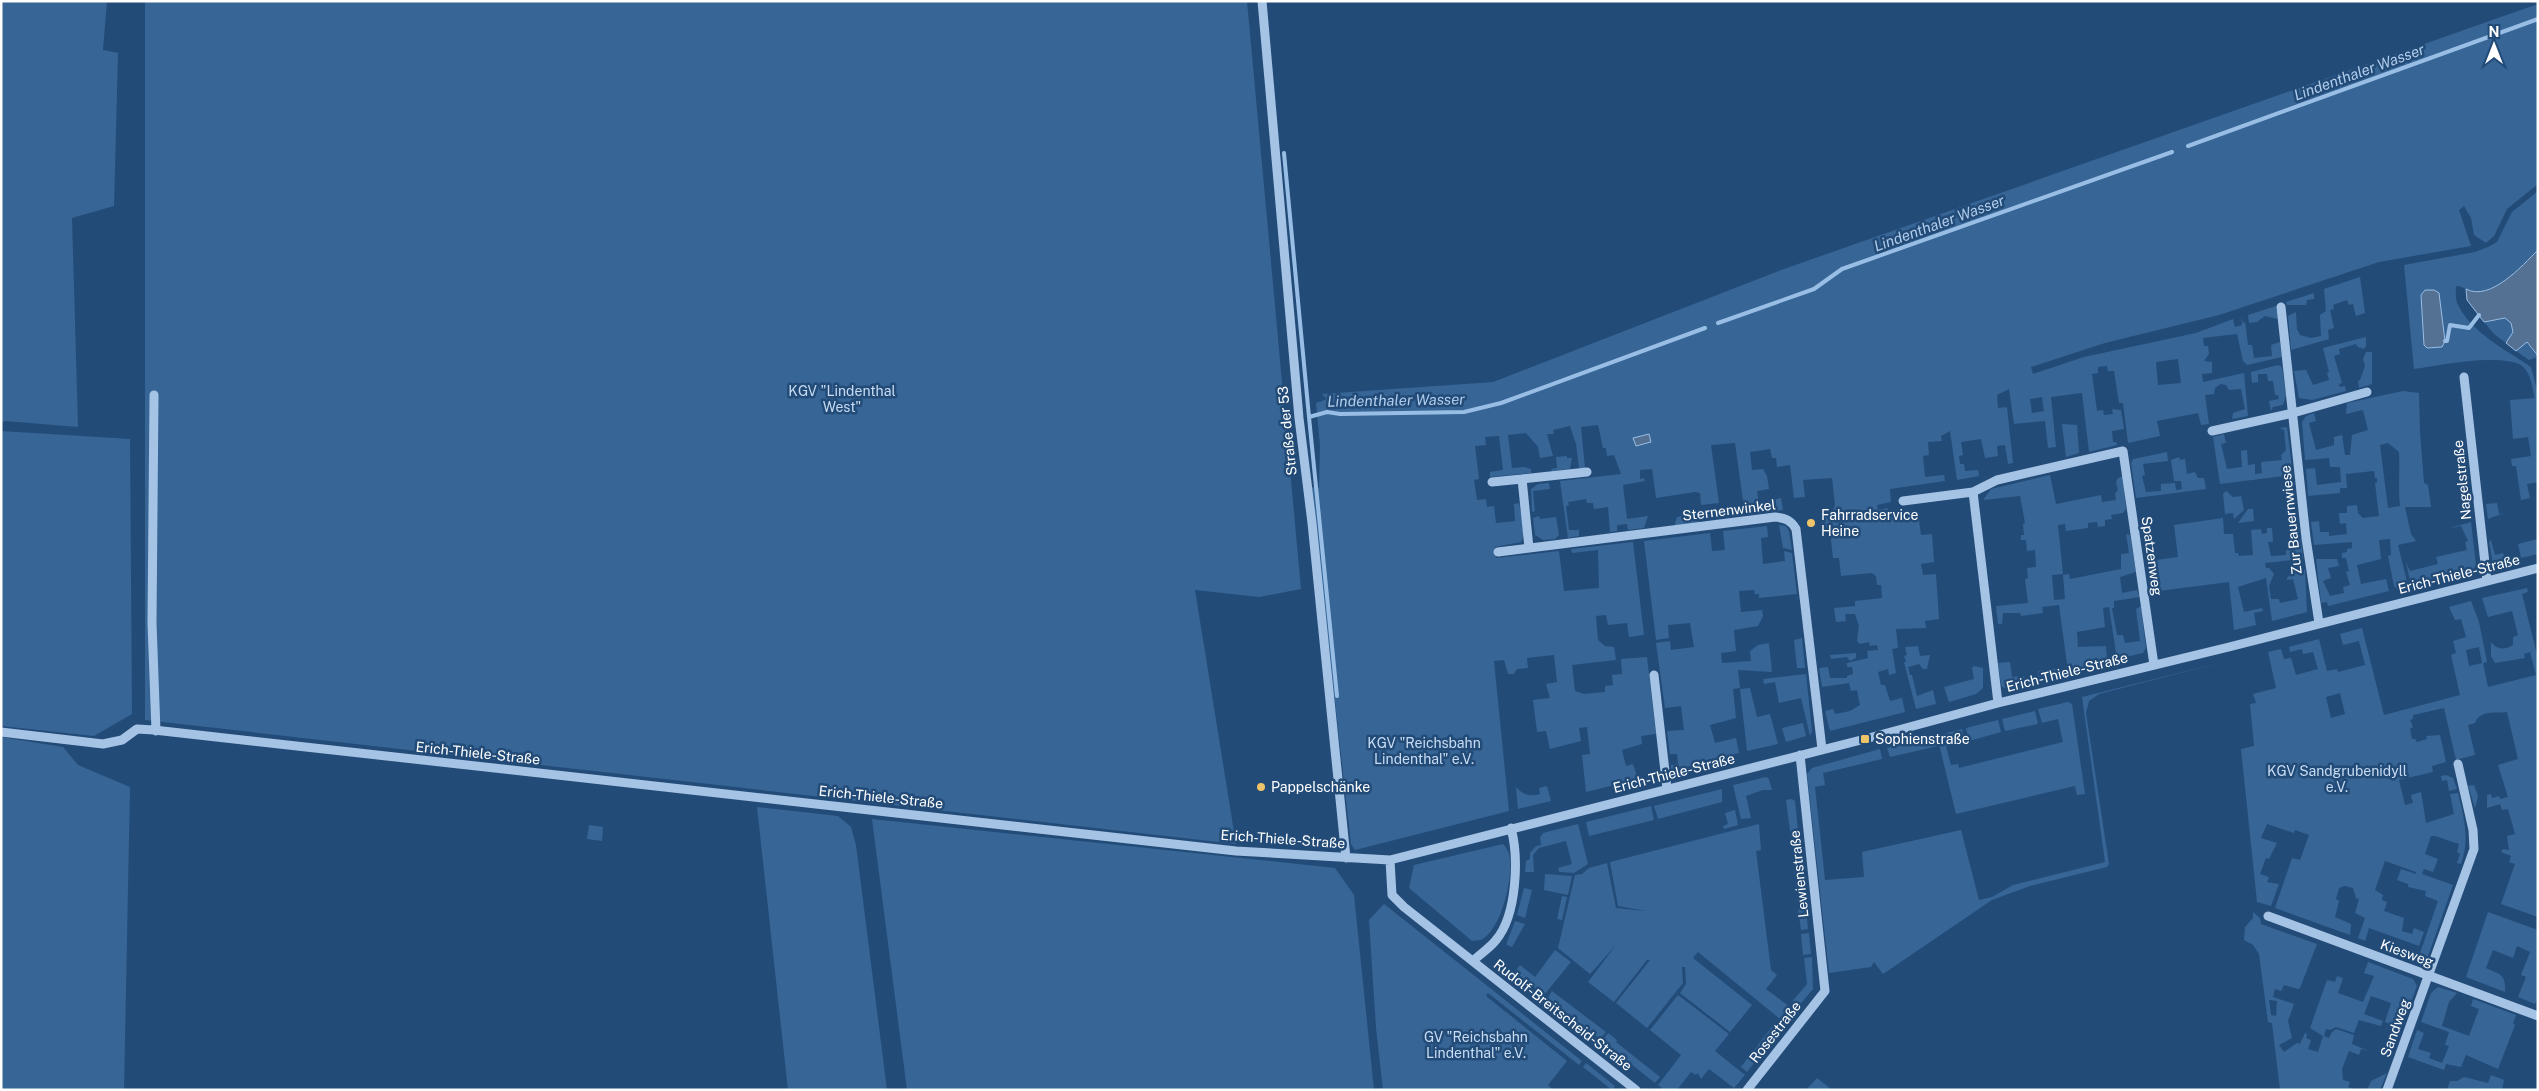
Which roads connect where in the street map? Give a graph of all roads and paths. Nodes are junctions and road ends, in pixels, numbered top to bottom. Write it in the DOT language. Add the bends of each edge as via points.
graph roads {
  1 [pos="1262,1"];
  2 [pos="2281,307"];
  3 [pos="2464,377"];
  4 [pos="2367,392"];
  5 [pos="154,396"];
  6 [pos="2293,413"];
  7 [pos="2212,431"];
  8 [pos="1587,472"];
  9 [pos="1522,479"];
  10 [pos="1492,482"];
  11 [pos="1973,492"];
  12 [pos="1903,501"];
  13 [pos="1529,548"];
  14 [pos="1498,552"];
  15 [pos="2538,568"];
  16 [pos="2487,581"];
  17 [pos="2319,623"];
  18 [pos="2154,665"];
  19 [pos="1654,675"];
  20 [pos="1998,702"];
  21 [pos="156,730"];
  22 [pos="1,732"];
  23 [pos="1822,750"];
  24 [pos="1800,755"];
  25 [pos="2458,764"];
  26 [pos="1667,789"];
  27 [pos="1511,828"];
  28 [pos="1346,858"];
  29 [pos="1390,860"];
  30 [pos="2268,916"];
  31 [pos="1473,961"];
  32 [pos="2429,975"];
  33 [pos="1825,991"];
  34 [pos="2538,1016"];
  35 [pos="1636,1090"];
  36 [pos="1748,1090"];
  37 [pos="2387,1090"];
  1 -- 28 [label="street, Straße der 53" via="1299,418"];
  2 -- 6 [label="street, Zur Bauernwiese"];
  3 -- 16 [label="street, Nagelstraße"];
  4 -- 6 [label="street"];
  5 -- 21 [label="street" via="152,623"];
  6 -- 7 [label="street"];
  6 -- 17 [label="street, Zur Bauernwiese"];
  8 -- 9 [label="street"];
  9 -- 10 [label="street"];
  9 -- 13 [label="street"];
  11 -- 12 [label="street"];
  11 -- 18 [label="street, Spatzenweg" via="1997,480 2123,451"];
  11 -- 20 [label="street"];
  13 -- 14 [label="street, Sternenwinkel"];
  13 -- 23 [label="street, Sternenwinkel" via="1785,518 1796,529"];
  15 -- 16 [label="street, Erich-Thiele-Straße"];
  16 -- 17 [label="street, Erich-Thiele-Straße"];
  17 -- 18 [label="street, Erich-Thiele-Straße"];
  18 -- 20 [label="street, Erich-Thiele-Straße"];
  19 -- 26 [label="street"];
  20 -- 23 [label="street, Erich-Thiele-Straße"];
  21 -- 22 [label="street, Erich-Thiele-Straße" via="137,729 122,740 103,744"];
  21 -- 28 [label="street, Erich-Thiele-Straße" via="1236,851"];
  23 -- 24 [label="street, Erich-Thiele-Straße"];
  24 -- 26 [label="street, Erich-Thiele-Straße"];
  24 -- 33 [label="street, Lewienstraße"];
  25 -- 32 [label="street, Sandweg" via="2473,830 2474,849"];
  26 -- 27 [label="street, Erich-Thiele-Straße"];
  27 -- 29 [label="street, Erich-Thiele-Straße"];
  27 -- 31 [label="street" via="1516,867 1507,915 1496,940"];
  28 -- 29 [label="street, Erich-Thiele-Straße"];
  29 -- 31 [label="street, Rudolf-Breitscheid-Straße" via="1392,896"];
  30 -- 32 [label="street, Kiesweg"];
  31 -- 35 [label="street, Rudolf-Breitscheid-Straße"];
  32 -- 34 [label="street, Kiesweg"];
  32 -- 37 [label="street, Sandweg"];
  33 -- 36 [label="street, Rosestraße"];
}
